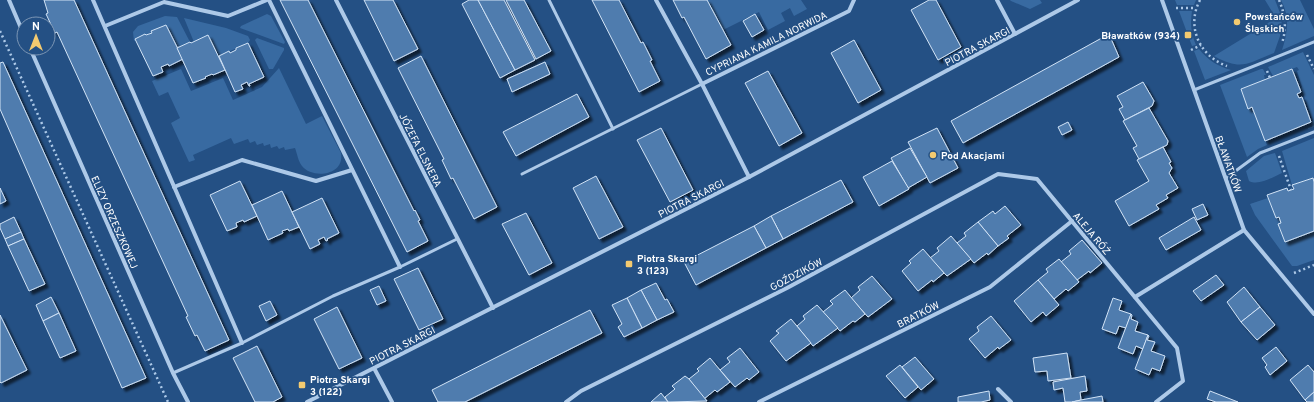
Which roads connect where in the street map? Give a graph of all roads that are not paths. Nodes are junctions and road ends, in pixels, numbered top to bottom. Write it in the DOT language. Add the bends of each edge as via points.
graph roads {
  1 [pos="8,0"];
  2 [pos="93,0"];
  3 [pos="268,0"];
  4 [pos="336,0"];
  5 [pos="548,0"];
  6 [pos="656,0"];
  7 [pos="854,0"];
  8 [pos="997,0"];
  9 [pos="1078,0"];
  10 [pos="1162,0"];
  11 [pos="16,18"];
  12 [pos="104,26"];
  13 [pos="1015,34"];
  14 [pos="1314,42"];
  15 [pos="34,56"];
  16 [pos="702,84"];
  17 [pos="1194,90"];
  18 [pos="613,129"];
  19 [pos="1314,132"];
  20 [pos="352,170"];
  21 [pos="522,174"];
  22 [pos="749,178"];
  23 [pos="1226,178"];
  24 [pos="1037,179"];
  25 [pos="174,187"];
  26 [pos="1072,221"];
  27 [pos="1244,230"];
  28 [pos="457,239"];
  29 [pos="400,267"];
  30 [pos="1135,297"];
  31 [pos="493,308"];
  32 [pos="1314,314"];
  33 [pos="242,343"];
  34 [pos="374,368"];
  35 [pos="173,373"];
  36 [pos="998,389"];
  37 [pos="188,402"];
  38 [pos="307,402"];
  39 [pos="392,402"];
  40 [pos="566,402"];
  41 [pos="759,402"];
  42 [pos="1011,402"];
  43 [pos="1156,402"];
  1 -- 11 [label="street"];
  2 -- 12 [label="street"];
  3 -- 12 [label="street" via="228,16 164,2"];
  3 -- 20 [label="street"];
  4 -- 28 [label="street, JÓZEFA ELSNERA"];
  5 -- 18 [label="lane"];
  6 -- 16 [label="street"];
  7 -- 16 [label="street, CYPRIANA KAMILA NORWIDA" via="848,11"];
  8 -- 13 [label="street"];
  9 -- 13 [label="street, PIOTRA SKARGI"];
  10 -- 17 [label="street, BŁAWATKÓW"];
  12 -- 25 [label="street"];
  13 -- 22 [label="street, PIOTRA SKARGI"];
  14 -- 17 [label="lane"];
  15 -- 35 [label="street, ELIZY ORZESZKOWEJ"];
  16 -- 18 [label="lane"];
  16 -- 22 [label="street"];
  17 -- 23 [label="street, BŁAWATKÓW"];
  18 -- 21 [label="lane"];
  19 -- 23 [label="lane" via="1260,153"];
  20 -- 25 [label="street" via="316,180 242,160"];
  20 -- 29 [label="street"];
  22 -- 31 [label="street, PIOTRA SKARGI"];
  23 -- 27 [label="street, BŁAWATKÓW"];
  24 -- 26 [label="street, ALEJA RÓŻ"];
  24 -- 40 [label="street, GOŹDZIKÓW" via="998,174 787,288 581,391"];
  25 -- 33 [label="street"];
  26 -- 30 [label="street, ALEJA RÓŻ"];
  26 -- 41 [label="street, BRATKÓW" via="990,286"];
  27 -- 30 [label="street"];
  27 -- 32 [label="street, BŁAWATKÓW"];
  28 -- 29 [label="lane"];
  28 -- 31 [label="street, JÓZEFA ELSNERA"];
  29 -- 33 [label="lane" via="333,296"];
  30 -- 43 [label="street, ALEJA RÓŻ" via="1177,348 1183,381"];
  31 -- 34 [label="street, PIOTRA SKARGI"];
  33 -- 35 [label="lane"];
  34 -- 38 [label="street, PIOTRA SKARGI"];
  34 -- 39 [label="street"];
  35 -- 37 [label="street, ELIZY ORZESZKOWEJ"];
  36 -- 42 [label="street"];
}
